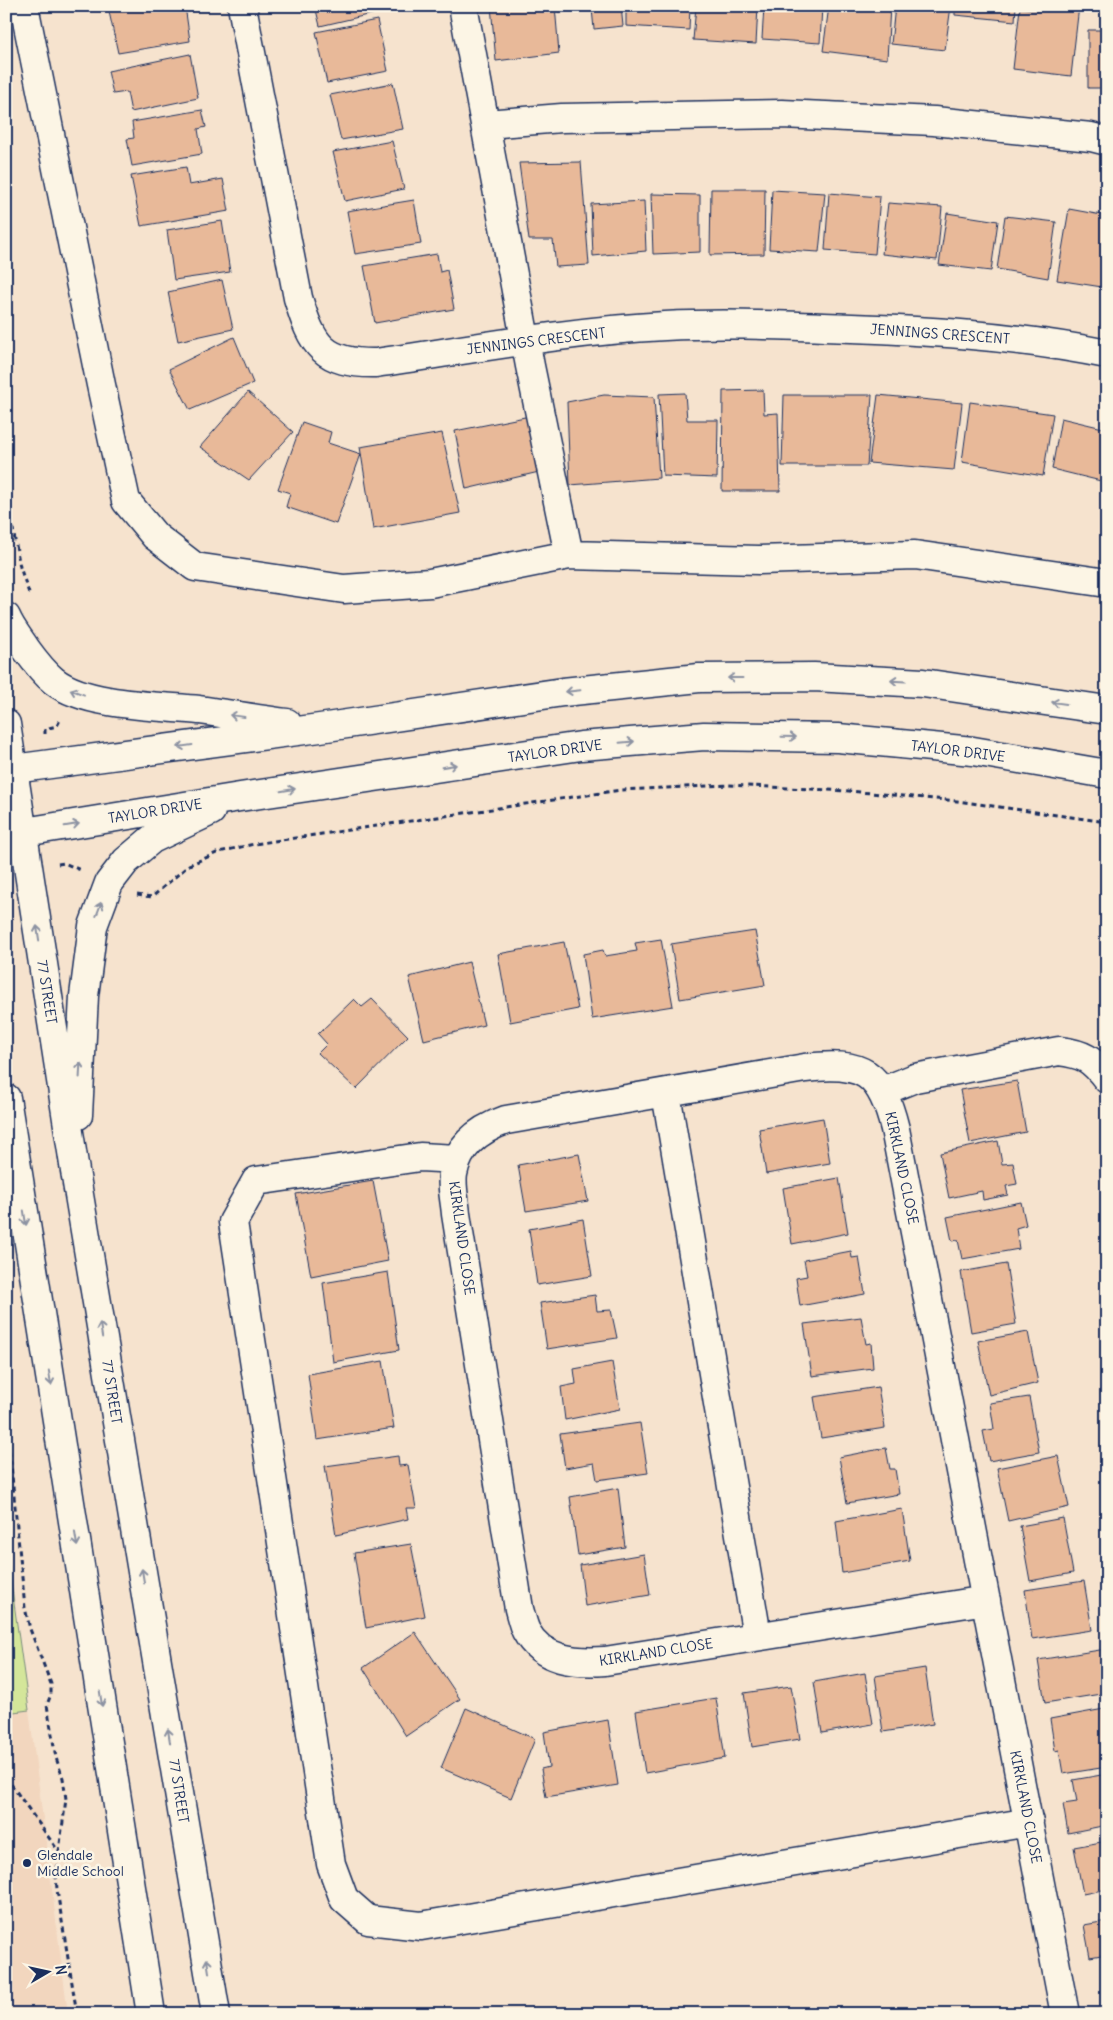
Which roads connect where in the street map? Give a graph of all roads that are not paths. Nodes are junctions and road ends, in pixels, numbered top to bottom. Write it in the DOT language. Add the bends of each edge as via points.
graph roads {
  1 [pos="24,6"];
  2 [pos="242,6"];
  3 [pos="463,6"];
  4 [pos="486,124"];
  5 [pos="1107,141"];
  6 [pos="525,340"];
  7 [pos="1107,354"];
  8 [pos="569,556"];
  9 [pos="1107,583"];
  10 [pos="6,617"];
  11 [pos="1107,710"];
  12 [pos="6,724"];
  13 [pos="320,728"];
  14 [pos="10,770"];
  15 [pos="1107,774"];
  16 [pos="240,797"];
  17 [pos="15,834"];
  18 [pos="1107,1079"];
  19 [pos="883,1091"];
  20 [pos="666,1093"];
  21 [pos="6,1099"];
  22 [pos="458,1159"];
  23 [pos="75,1171"];
  24 [pos="986,1600"];
  25 [pos="758,1636"];
  26 [pos="1029,1822"];
  27 [pos="151,2014"];
  28 [pos="216,2014"];
  29 [pos="1065,2014"];
  1 -- 8 [label="main road" via="126,501 155,536 194,567 344,588 430,584"];
  2 -- 6 [label="main road, JENNINGS CRESCENT" via="298,298 315,341 328,354 343,361 368,363"];
  3 -- 4 [label="main road"];
  4 -- 5 [label="main road" via="562,118 782,114 934,121"];
  4 -- 6 [label="main road"];
  6 -- 7 [label="main road, JENNINGS CRESCENT" via="665,326 746,324 957,333"];
  6 -- 8 [label="main road"];
  8 -- 9 [label="main road" via="759,560 915,555"];
  13 -- 10 [label="main road, one-way" via="199,710 137,706 73,691 55,682 36,662"];
  11 -- 13 [label="main road, one-way" via="922,683 814,677 699,678 563,692"];
  12 -- 14 [label="main road, 77 STREET"];
  13 -- 14 [label="main road, one-way"];
  14 -- 17 [label="main road, 77 STREET"];
  16 -- 15 [label="main road, TAYLOR DRIVE, one-way" via="582,746 704,736 838,738 964,750"];
  17 -- 16 [label="main road, TAYLOR DRIVE, one-way"];
  23 -- 16 [label="main road, one-way" via="84,996 93,926 109,883 126,861 152,839"];
  23 -- 17 [label="main road, 77 STREET, one-way"];
  18 -- 19 [label="main road" via="1094,1062 1077,1053 1060,1051 915,1078"];
  19 -- 20 [label="main road, KIRKLAND CLOSE" via="862,1070 830,1065"];
  19 -- 24 [label="main road, KIRKLAND CLOSE" via="895,1129"];
  20 -- 22 [label="main road, KIRKLAND CLOSE" via="506,1120 478,1132"];
  20 -- 25 [label="main road"];
  21 -- 27 [label="main road, one-way"];
  22 -- 25 [label="main road, KIRKLAND CLOSE" via="453,1175 456,1214 519,1609 526,1630 536,1645 549,1654 586,1662"];
  22 -- 26 [label="main road" via="420,1157 256,1181 233,1222 331,1864 344,1899 368,1920 421,1926"];
  28 -- 23 [label="main road, 77 STREET, one-way"];
  24 -- 25 [label="main road, KIRKLAND CLOSE"];
  24 -- 26 [label="main road, KIRKLAND CLOSE"];
  26 -- 29 [label="main road, KIRKLAND CLOSE"];
}
